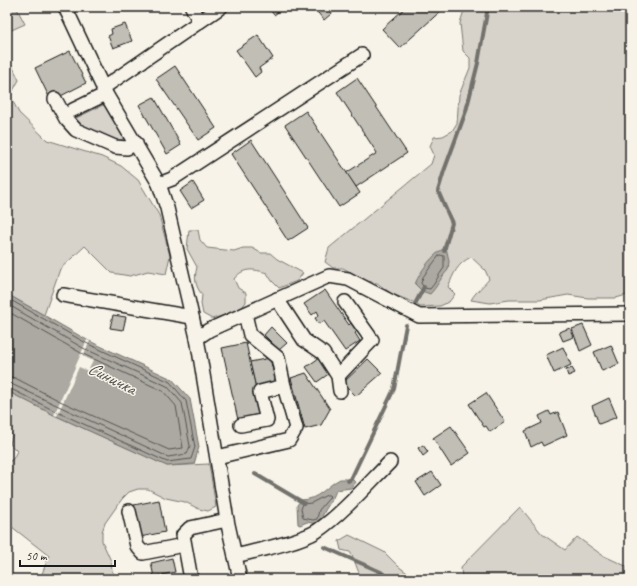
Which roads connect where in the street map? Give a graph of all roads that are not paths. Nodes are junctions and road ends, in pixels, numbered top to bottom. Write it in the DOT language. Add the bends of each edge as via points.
graph roads {
  1 [pos="65,7"];
  2 [pos="192,7"];
  3 [pos="221,7"];
  4 [pos="198,21"];
  5 [pos="362,55"];
  6 [pos="105,91"];
  7 [pos="55,99"];
  8 [pos="73,110"];
  9 [pos="136,143"];
  10 [pos="158,184"];
  11 [pos="63,295"];
  12 [pos="278,300"];
  13 [pos="345,302"];
  14 [pos="245,314"];
  15 [pos="630,314"];
  16 [pos="192,316"];
  17 [pos="196,338"];
  18 [pos="338,376"];
  19 [pos="284,386"];
  20 [pos="340,391"];
  21 [pos="241,426"];
  22 [pos="216,457"];
  23 [pos="390,462"];
  24 [pos="129,511"];
  25 [pos="227,520"];
  26 [pos="184,545"];
  27 [pos="235,556"];
  28 [pos="191,579"];
  29 [pos="240,579"];
  1 -- 6 [label="street"];
  2 -- 4 [label="street"];
  3 -- 4 [label="street"];
  4 -- 6 [label="street"];
  5 -- 10 [label="street" via="172,179"];
  6 -- 8 [label="street"];
  6 -- 9 [label="street"];
  7 -- 9 [label="street" via="66,119 76,130 115,147 127,148"];
  9 -- 10 [label="street"];
  10 -- 16 [label="street" via="167,208"];
  11 -- 16 [label="street"];
  12 -- 14 [label="street"];
  12 -- 15 [label="street" via="329,276 348,280 419,316"];
  12 -- 18 [label="street" via="304,340 323,354"];
  13 -- 18 [label="street" via="372,340"];
  14 -- 17 [label="street"];
  14 -- 19 [label="street" via="250,335 278,358"];
  16 -- 17 [label="street"];
  17 -- 22 [label="street"];
  18 -- 20 [label="street"];
  19 -- 21 [label="street" via="260,392 267,420"];
  19 -- 22 [label="street" via="296,428 289,440"];
  22 -- 25 [label="street"];
  23 -- 27 [label="street" via="316,531"];
  24 -- 26 [label="street" via="137,546 143,553"];
  25 -- 26 [label="street" via="185,530"];
  25 -- 27 [label="street"];
  26 -- 28 [label="street"];
  27 -- 29 [label="street"];
}
